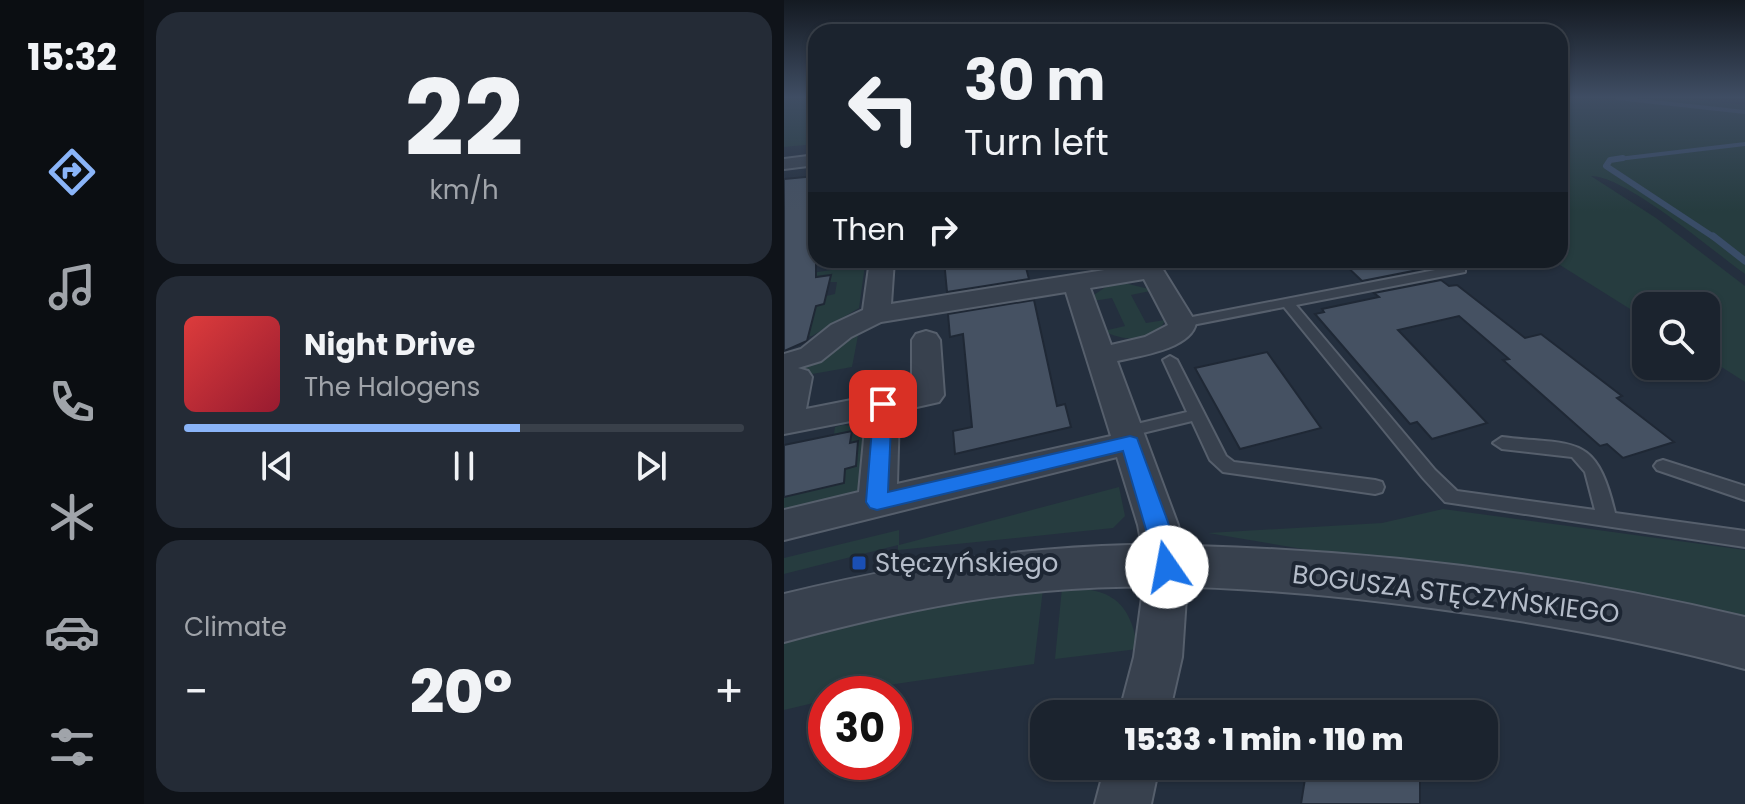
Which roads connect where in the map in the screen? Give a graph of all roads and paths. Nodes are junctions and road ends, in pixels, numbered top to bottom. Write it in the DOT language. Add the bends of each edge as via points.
graph roads {
  1 [pos="808,148"];
  2 [pos="784,151"];
  3 [pos="808,161"];
  4 [pos="784,164"];
  5 [pos="881,268"];
  6 [pos="1136,268"];
  7 [pos="1150,268"];
  8 [pos="1461,269"];
  9 [pos="1076,283"];
  10 [pos="1287,302"];
  11 [pos="874,315"];
  12 [pos="1182,323"];
  13 [pos="926,340"];
  14 [pos="1100,356"];
  15 [pos="1170,360"];
  16 [pos="790,370"];
  17 [pos="883,404"];
  18 [pos="1197,415"];
  19 [pos="1128,437"];
  20 [pos="1502,443"];
  21 [pos="1663,466"];
  22 [pos="1375,487"];
  23 [pos="1745,493"];
  24 [pos="877,502"];
  25 [pos="1607,520"];
  26 [pos="784,525"];
  27 [pos="1745,539"];
  28 [pos="1167,567"];
  29 [pos="784,618"];
  30 [pos="1745,643"];
  31 [pos="1147,700"];
  32 [pos="1129,780"];
  33 [pos="1123,804"];
  1 -- 2 [label="street"];
  3 -- 4 [label="street"];
  5 -- 11 [label="street"];
  6 -- 9 [label="street"];
  7 -- 12 [label="street"];
  8 -- 10 [label="lane"];
  9 -- 11 [label="street"];
  9 -- 14 [label="street"];
  10 -- 12 [label="lane"];
  10 -- 25 [label="lane" via="1452,497"];
  11 -- 16 [label="street" via="841,331"];
  12 -- 14 [label="street" via="1166,341"];
  13 -- 17 [label="street" via="928,395"];
  14 -- 19 [label="street"];
  15 -- 18 [label="lane"];
  16 -- 17 [label="street" via="786,424"];
  17 -- 24 [label="street"];
  18 -- 19 [label="lane"];
  18 -- 22 [label="lane" via="1219,460 1229,468"];
  19 -- 24 [label="street"];
  19 -- 28 [label="street"];
  20 -- 25 [label="lane" via="1585,456"];
  21 -- 23 [label="lane"];
  24 -- 26 [label="street"];
  25 -- 27 [label="lane"];
  28 -- 29 [label="street, BOGUSZA STĘCZYŃSKIEGO" via="1054,570 944,584"];
  28 -- 30 [label="street, BOGUSZA STĘCZYŃSKIEGO" via="1331,573 1494,593 1670,623"];
  28 -- 31 [label="street" via="1158,657"];
  32 -- 33 [label="street"];
}
